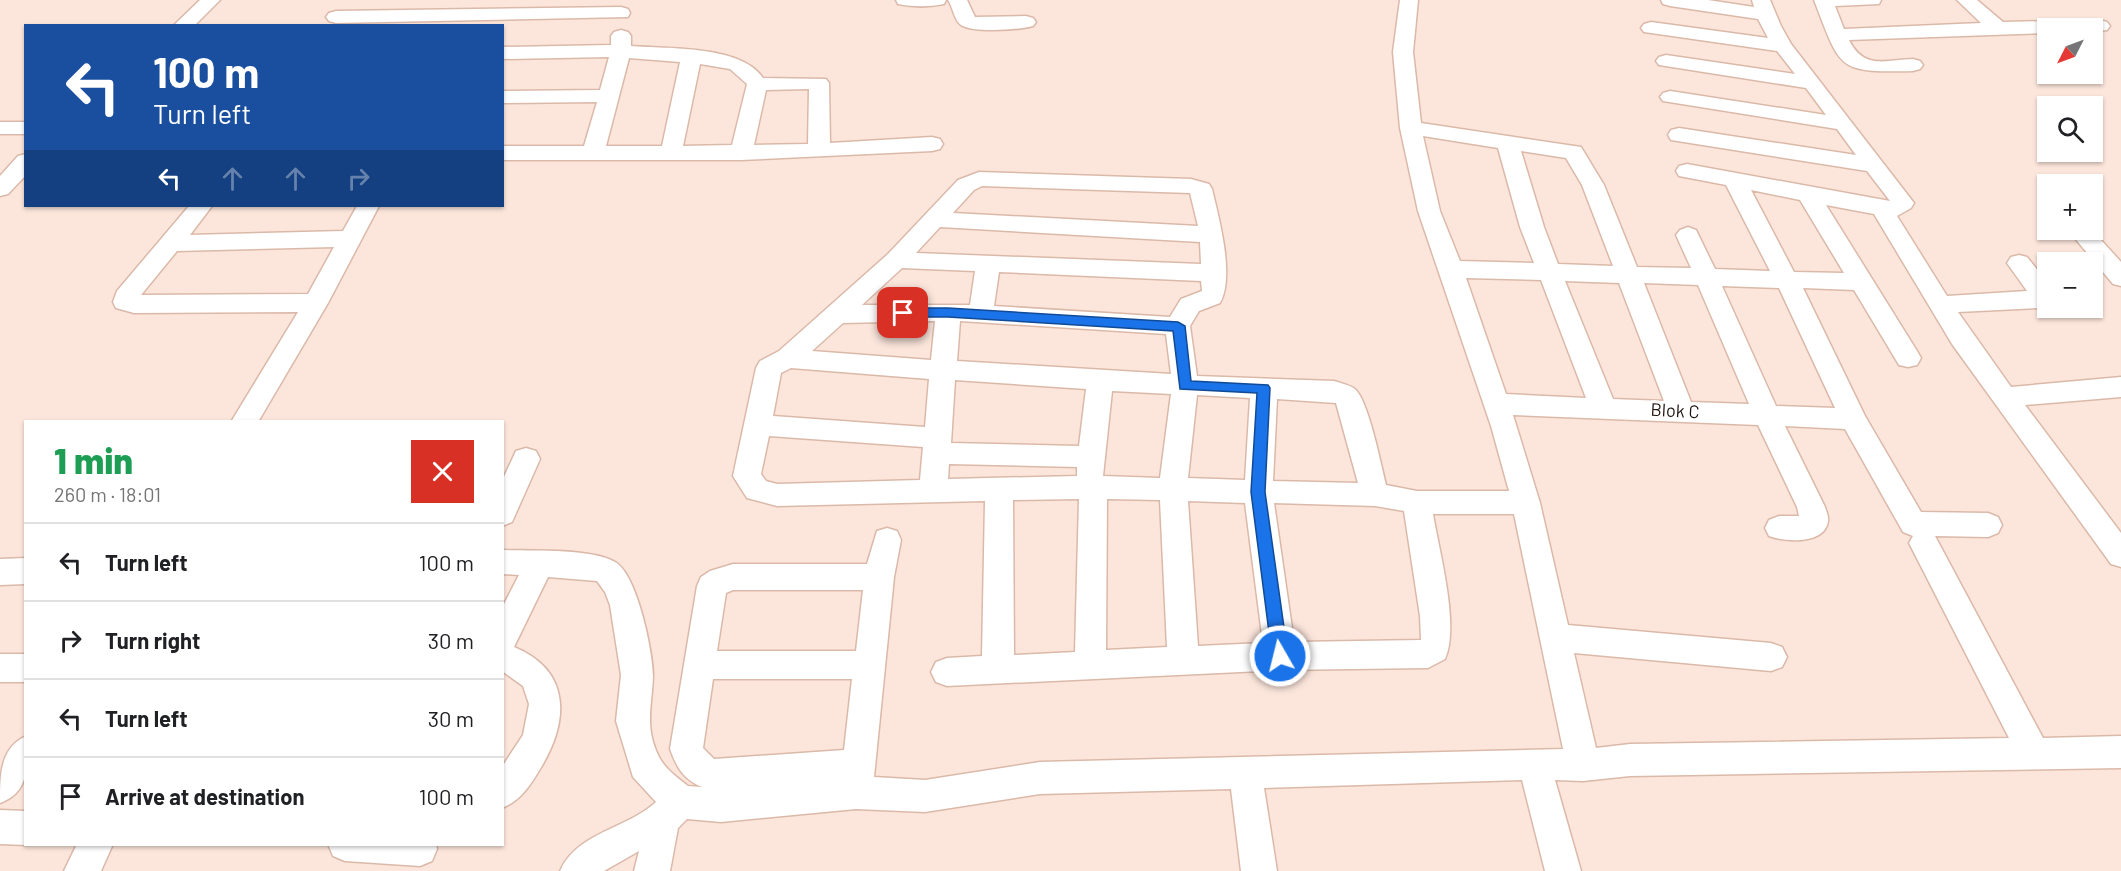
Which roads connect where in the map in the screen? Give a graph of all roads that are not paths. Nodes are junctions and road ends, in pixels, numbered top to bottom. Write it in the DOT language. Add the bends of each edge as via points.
graph roads {
  1 [pos="211,0"];
  2 [pos="349,0"];
  3 [pos="905,0"];
  4 [pos="937,0"];
  5 [pos="957,0"];
  6 [pos="1409,0"];
  7 [pos="1670,0"];
  8 [pos="1823,0"];
  9 [pos="1872,0"];
  10 [pos="1966,0"];
  11 [pos="620,7"];
  12 [pos="1763,7"];
  13 [pos="479,13"];
  14 [pos="332,21"];
  15 [pos="1026,22"];
  16 [pos="184,24"];
  17 [pos="2037,27"];
  18 [pos="1651,28"];
  19 [pos="1998,28"];
  20 [pos="1837,35"];
  21 [pos="1780,45"];
  22 [pos="621,51"];
  23 [pos="504,53"];
  24 [pos="691,57"];
  25 [pos="1666,61"];
  26 [pos="1912,65"];
  27 [pos="1812,83"];
  28 [pos="757,84"];
  29 [pos="1670,97"];
  30 [pos="607,102"];
  31 [pos="504,103"];
  32 [pos="1843,124"];
  33 [pos="0,128"];
  34 [pos="24,128"];
  35 [pos="1412,128"];
  36 [pos="1679,135"];
  37 [pos="932,144"];
  38 [pos="1508,144"];
  39 [pos="819,150"];
  40 [pos="504,153"];
  41 [pos="671,153"];
  42 [pos="741,153"];
  43 [pos="593,154"];
  44 [pos="24,163"];
  45 [pos="1874,165"];
  46 [pos="1687,171"];
  47 [pos="1734,180"];
  48 [pos="0,189"];
  49 [pos="1808,194"];
  50 [pos="0,195"];
  51 [pos="24,196"];
  52 [pos="200,207"];
  53 [pos="367,207"];
  54 [pos="1885,215"];
  55 [pos="933,219"];
  56 [pos="1211,235"];
  57 [pos="1688,235"];
  58 [pos="351,239"];
  59 [pos="2089,240"];
  60 [pos="172,243"];
  61 [pos="896,260"];
  62 [pos="2019,263"];
  63 [pos="987,265"];
  64 [pos="1451,269"];
  65 [pos="1550,272"];
  66 [pos="1214,273"];
  67 [pos="1628,275"];
  68 [pos="1707,277"];
  69 [pos="2121,278"];
  70 [pos="1787,280"];
  71 [pos="1863,282"];
  72 [pos="316,303"];
  73 [pos="1939,305"];
  74 [pos="948,312"];
  75 [pos="835,314"];
  76 [pos="981,314"];
  77 [pos="1178,326"];
  78 [pos="788,358"];
  79 [pos="1908,358"];
  80 [pos="943,371"];
  81 [pos="1100,379"];
  82 [pos="1185,386"];
  83 [pos="2121,387"];
  84 [pos="1264,388"];
  85 [pos="2005,397"];
  86 [pos="1496,404"];
  87 [pos="1604,408"];
  88 [pos="1681,410"];
  89 [pos="1767,416"];
  90 [pos="1853,419"];
  91 [pos="245,420"];
  92 [pos="758,425"];
  93 [pos="937,446"];
  94 [pos="1091,457"];
  95 [pos="526,459"];
  96 [pos="1091,487"];
  97 [pos="1173,489"];
  98 [pos="933,491"];
  99 [pos="999,491"];
  100 [pos="1258,492"];
  101 [pos="1375,495"];
  102 [pos="1417,502"];
  103 [pos="1526,503"];
  104 [pos="504,509"];
  105 [pos="1988,525"];
  106 [pos="1779,528"];
  107 [pos="887,540"];
  108 [pos="1924,543"];
  109 [pos="2121,555"];
  110 [pos="504,562"];
  111 [pos="540,563"];
  112 [pos="24,571"];
  113 [pos="0,572"];
  114 [pos="879,577"];
  115 [pos="504,636"];
  116 [pos="1555,638"];
  117 [pos="1280,656"];
  118 [pos="504,657"];
  119 [pos="1771,657"];
  120 [pos="1183,661"];
  121 [pos="700,665"];
  122 [pos="871,665"];
  123 [pos="1090,665"];
  124 [pos="0,668"];
  125 [pos="24,668"];
  126 [pos="998,669"];
  127 [pos="947,672"];
  128 [pos="2032,752"];
  129 [pos="2121,752"];
  130 [pos="24,754"];
  131 [pos="1533,764"];
  132 [pos="1582,765"];
  133 [pos="1245,772"];
  134 [pos="858,779"];
  135 [pos="0,787"];
  136 [pos="504,790"];
  137 [pos="672,811"];
  138 [pos="0,827"];
  139 [pos="24,828"];
  140 [pos="95,846"];
  141 [pos="358,846"];
  142 [pos="419,855"];
  143 [pos="82,871"];
  144 [pos="578,871"];
  145 [pos="652,871"];
  146 [pos="1259,871"];
  147 [pos="1563,871"];
  1 -- 16 [label="street"];
  2 -- 14 [label="street"];
  3 -- 4 [label="street"];
  5 -- 15 [label="street" via="966,18 974,23"];
  6 -- 35 [label="street" via="1403,52"];
  7 -- 12 [label="street"];
  8 -- 9 [label="street"];
  8 -- 20 [label="street"];
  10 -- 19 [label="street"];
  11 -- 13 [label="street"];
  11 -- 22 [label="street"];
  12 -- 21 [label="street"];
  13 -- 14 [label="street"];
  17 -- 19 [label="street"];
  18 -- 21 [label="street"];
  19 -- 20 [label="street"];
  20 -- 26 [label="street" via="1856,63"];
  21 -- 27 [label="street"];
  22 -- 23 [label="street"];
  22 -- 24 [label="street"];
  22 -- 30 [label="street"];
  24 -- 28 [label="street" via="731,61 750,71"];
  24 -- 41 [label="street"];
  25 -- 27 [label="street"];
  27 -- 32 [label="street"];
  28 -- 39 [label="street" via="819,83"];
  28 -- 42 [label="street"];
  29 -- 32 [label="street"];
  30 -- 31 [label="street"];
  30 -- 43 [label="street"];
  32 -- 45 [label="street"];
  33 -- 34 [label="street"];
  35 -- 38 [label="street"];
  35 -- 64 [label="street" via="1429,211"];
  36 -- 45 [label="street"];
  37 -- 39 [label="street"];
  38 -- 65 [label="street" via="1532,227"];
  38 -- 67 [label="street" via="1574,152 1593,185"];
  39 -- 42 [label="street"];
  40 -- 43 [label="street"];
  41 -- 42 [label="street"];
  41 -- 43 [label="street"];
  44 -- 48 [label="street"];
  45 -- 49 [label="street" via="1903,203 1900,207"];
  46 -- 47 [label="street"];
  47 -- 49 [label="street"];
  47 -- 70 [label="street"];
  49 -- 71 [label="street"];
  50 -- 51 [label="street"];
  52 -- 60 [label="street"];
  53 -- 58 [label="street"];
  54 -- 73 [label="street"];
  55 -- 56 [label="street"];
  55 -- 56 [label="street" via="966,185 979,178 1191,186 1201,189"];
  55 -- 61 [label="street"];
  56 -- 66 [label="street"];
  57 -- 68 [label="street"];
  58 -- 60 [label="street"];
  58 -- 72 [label="street"];
  59 -- 69 [label="street"];
  60 -- 72 [label="street" via="126,297 126,302"];
  61 -- 63 [label="street"];
  61 -- 75 [label="street"];
  62 -- 73 [label="street" via="2044,296"];
  63 -- 66 [label="street"];
  63 -- 76 [label="street"];
  64 -- 65 [label="street"];
  64 -- 86 [label="street"];
  65 -- 67 [label="street"];
  65 -- 87 [label="street"];
  66 -- 77 [label="street" via="1211,297 1190,305"];
  67 -- 68 [label="street"];
  67 -- 88 [label="street"];
  68 -- 70 [label="street"];
  68 -- 89 [label="street"];
  70 -- 71 [label="street"];
  70 -- 90 [label="street"];
  71 -- 79 [label="street"];
  72 -- 91 [label="street"];
  73 -- 85 [label="street"];
  74 -- 75 [label="street"];
  74 -- 76 [label="street"];
  74 -- 80 [label="street"];
  75 -- 78 [label="street"];
  76 -- 77 [label="street"];
  77 -- 82 [label="street"];
  78 -- 80 [label="street"];
  78 -- 92 [label="street" via="769,368"];
  80 -- 81 [label="street"];
  80 -- 93 [label="street"];
  81 -- 82 [label="street"];
  81 -- 94 [label="street"];
  82 -- 84 [label="street"];
  82 -- 97 [label="street"];
  83 -- 85 [label="street"];
  84 -- 100 [label="street"];
  84 -- 101 [label="street" via="1334,391 1346,396"];
  85 -- 109 [label="street"];
  86 -- 87 [label="street, Blok C"];
  86 -- 103 [label="street"];
  87 -- 88 [label="street, Blok C"];
  88 -- 89 [label="street, Blok C"];
  89 -- 90 [label="street, Blok C"];
  89 -- 106 [label="street" via="1814,521 1803,529"];
  90 -- 105 [label="street" via="1913,524"];
  92 -- 93 [label="street"];
  92 -- 98 [label="street" via="747,476 757,490 777,495"];
  93 -- 94 [label="street"];
  93 -- 98 [label="street"];
  94 -- 96 [label="street"];
  95 -- 104 [label="street"];
  96 -- 97 [label="street"];
  96 -- 99 [label="street"];
  96 -- 123 [label="street"];
  97 -- 100 [label="street"];
  97 -- 120 [label="street"];
  98 -- 99 [label="street"];
  99 -- 126 [label="street"];
  100 -- 101 [label="street"];
  100 -- 117 [label="street"];
  101 -- 102 [label="street"];
  102 -- 103 [label="street"];
  102 -- 117 [label="street" via="1435,616 1434,649 1416,655"];
  103 -- 116 [label="street"];
  107 -- 114 [label="street"];
  108 -- 128 [label="street"];
  110 -- 111 [label="street"];
  111 -- 115 [label="street"];
  111 -- 137 [label="street" via="606,571 618,586 637,675 632,721 645,766 660,784"];
  112 -- 113 [label="street"];
  114 -- 121 [label="street" via="721,580 712,586"];
  114 -- 122 [label="street"];
  116 -- 119 [label="street"];
  116 -- 132 [label="street"];
  117 -- 120 [label="street"];
  118 -- 136 [label="street" via="536,677 545,707 531,757"];
  120 -- 123 [label="street"];
  121 -- 122 [label="street"];
  121 -- 134 [label="street" via="686,749 699,771 713,775"];
  122 -- 134 [label="street"];
  123 -- 126 [label="street"];
  124 -- 125 [label="street"];
  126 -- 127 [label="street"];
  128 -- 129 [label="street"];
  128 -- 132 [label="street" via="1630,760"];
  130 -- 135 [label="street"];
  131 -- 132 [label="street"];
  131 -- 133 [label="street"];
  131 -- 147 [label="street"];
  133 -- 134 [label="street" via="1040,778 925,796"];
  133 -- 146 [label="street"];
  134 -- 137 [label="street"];
  137 -- 144 [label="street" via="593,857"];
  137 -- 145 [label="street"];
  138 -- 139 [label="street"];
  140 -- 143 [label="street"];
  141 -- 142 [label="street"];
}
